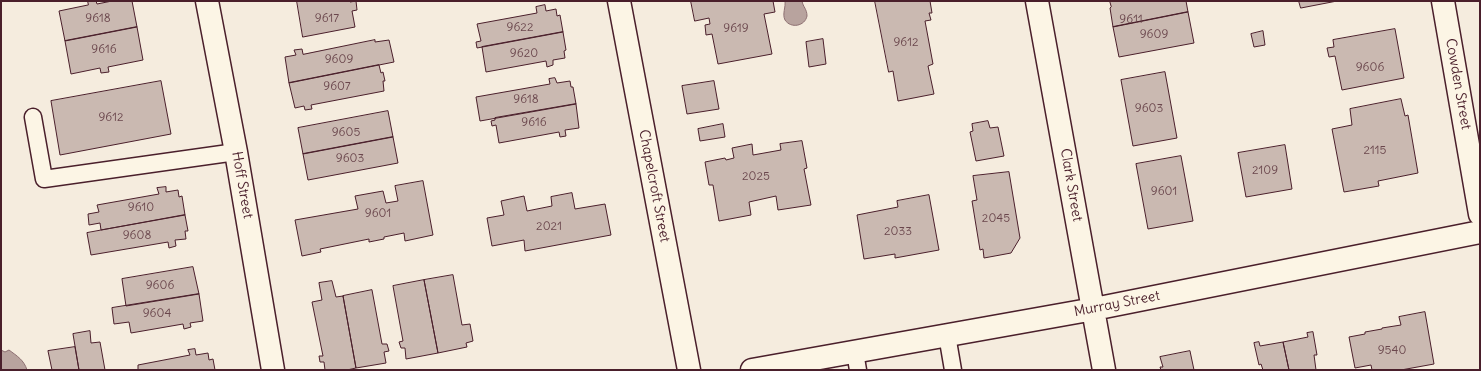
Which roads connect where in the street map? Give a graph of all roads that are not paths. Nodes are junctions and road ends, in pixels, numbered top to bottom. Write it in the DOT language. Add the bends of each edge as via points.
graph roads {
  1 [pos="207,1"];
  2 [pos="619,1"];
  3 [pos="1037,1"];
  4 [pos="1443,1"];
  5 [pos="33,117"];
  6 [pos="236,152"];
  7 [pos="1480,214"];
  8 [pos="1480,232"];
  9 [pos="1094,309"];
  10 [pos="947,335"];
  11 [pos="857,361"];
  12 [pos="273,370"];
  13 [pos="689,370"];
  14 [pos="752,370"];
  15 [pos="953,370"];
  16 [pos="1104,370"];
  1 -- 6 [label="street, Hoff Street"];
  2 -- 13 [label="street, Chapelcroft Street"];
  3 -- 9 [label="street, Clark Street"];
  4 -- 7 [label="street, Cowden Street"];
  5 -- 6 [label="lane" via="44,179"];
  6 -- 12 [label="street, Hoff Street"];
  8 -- 9 [label="street, Murray Street"];
  9 -- 10 [label="street, Murray Street"];
  9 -- 16 [label="street, Clark Street"];
  10 -- 11 [label="street, Murray Street"];
  10 -- 15 [label="lane"];
  11 -- 14 [label="street, Murray Street"];
}
